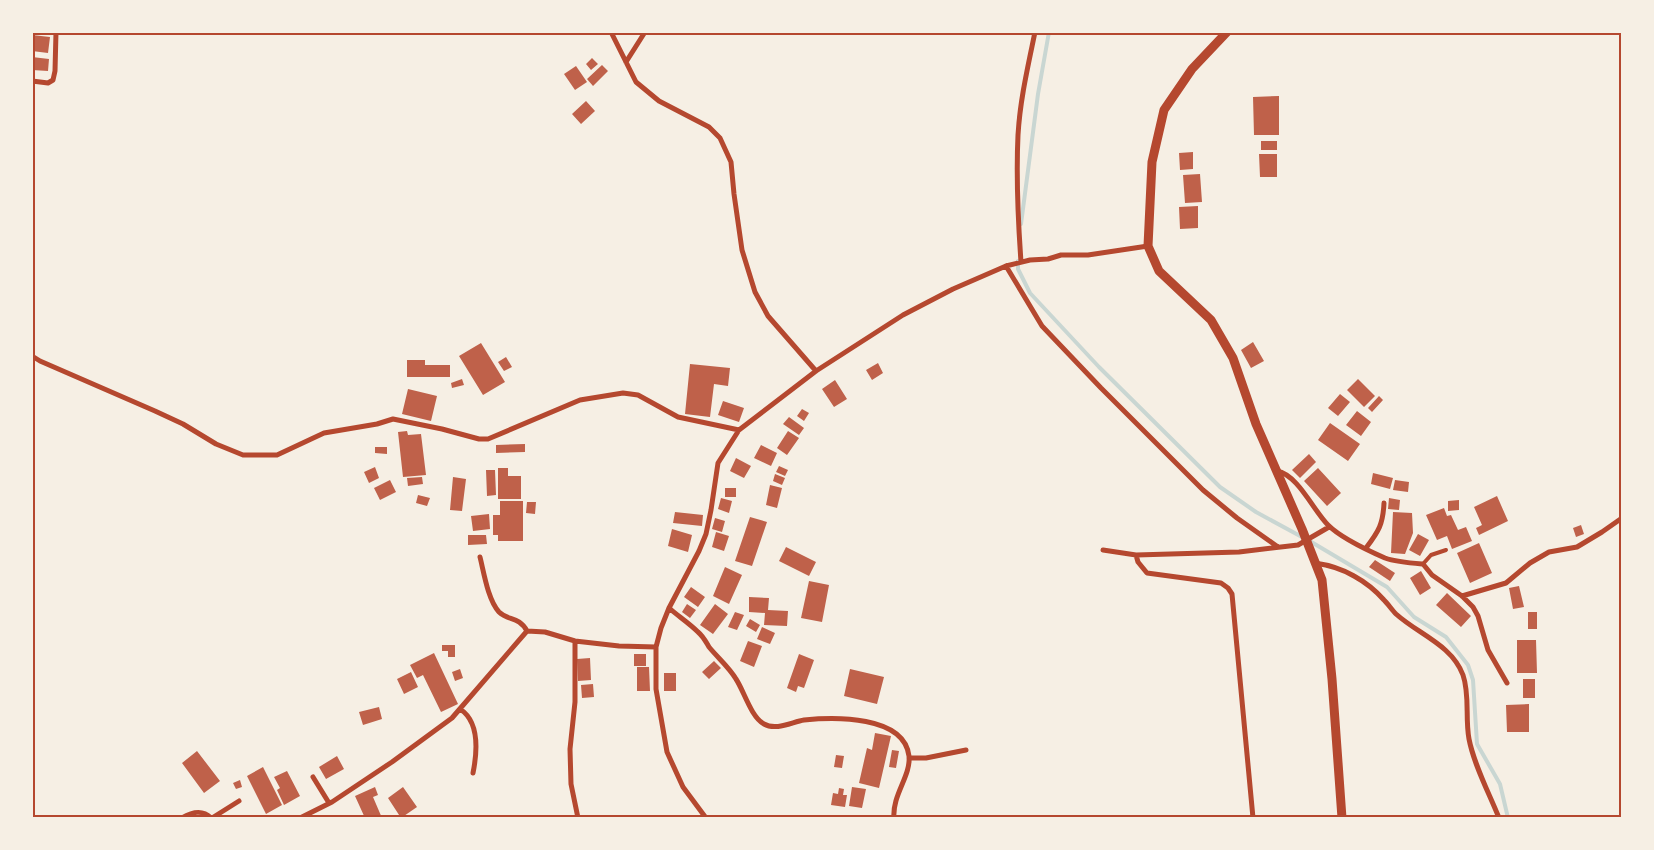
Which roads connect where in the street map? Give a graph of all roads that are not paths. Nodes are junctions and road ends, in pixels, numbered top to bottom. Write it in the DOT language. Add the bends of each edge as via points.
graph roads {
  1 [pos="56,32"];
  2 [pos="611,32"];
  3 [pos="645,32"];
  4 [pos="1035,32"];
  5 [pos="1227,32"];
  6 [pos="626,62"];
  7 [pos="32,81"];
  8 [pos="1148,246"];
  9 [pos="1021,262"];
  10 [pos="1006,266"];
  11 [pos="32,356"];
  12 [pos="816,371"];
  13 [pos="740,430"];
  14 [pos="1277,470"];
  15 [pos="1384,503"];
  16 [pos="1622,518"];
  17 [pos="1329,527"];
  18 [pos="1307,541"];
  19 [pos="1278,548"];
  20 [pos="1366,548"];
  21 [pos="1103,550"];
  22 [pos="1446,550"];
  23 [pos="1136,556"];
  24 [pos="480,557"];
  25 [pos="1315,563"];
  26 [pos="1423,564"];
  27 [pos="1462,596"];
  28 [pos="669,608"];
  29 [pos="527,631"];
  30 [pos="575,641"];
  31 [pos="656,647"];
  32 [pos="1507,683"];
  33 [pos="460,710"];
  34 [pos="966,750"];
  35 [pos="909,758"];
  36 [pos="473,773"];
  37 [pos="313,777"];
  38 [pos="239,801"];
  39 [pos="329,804"];
  40 [pos="182,818"];
  41 [pos="212,818"];
  42 [pos="300,818"];
  43 [pos="578,818"];
  44 [pos="706,818"];
  45 [pos="894,818"];
  46 [pos="1252,818"];
  47 [pos="1342,818"];
  48 [pos="1499,818"];
  1 -- 7 [label="street" via="53,80 48,84"];
  2 -- 6 [label="street"];
  3 -- 6 [label="street"];
  4 -- 9 [label="street" via="1018,134 1017,212"];
  5 -- 8 [label="street" via="1192,69 1164,110 1152,162"];
  6 -- 12 [label="street" via="636,82 647,93 709,127 720,138 731,162 742,250 755,292 768,316"];
  8 -- 9 [label="street"];
  8 -- 14 [label="street" via="1159,271 1211,320 1233,358 1256,424"];
  9 -- 10 [label="street"];
  10 -- 12 [label="street" via="903,315"];
  10 -- 19 [label="street" via="1042,326 1101,388 1203,490"];
  11 -- 13 [label="street" via="183,424 242,455 277,454 324,433 393,419 488,439 580,400 623,393 638,395 678,416"];
  12 -- 13 [label="street"];
  13 -- 28 [label="street" via="718,463 706,534"];
  14 -- 17 [label="street" via="1285,472"];
  14 -- 18 [label="street"];
  15 -- 20 [label="street" via="1383,521"];
  16 -- 27 [label="street" via="1577,547 1549,552 1506,583"];
  17 -- 18 [label="street"];
  17 -- 20 [label="street"];
  18 -- 19 [label="street"];
  18 -- 25 [label="street"];
  19 -- 23 [label="street"];
  20 -- 26 [label="street" via="1386,558"];
  21 -- 23 [label="street"];
  22 -- 26 [label="lane" via="1431,555"];
  23 -- 46 [label="street" via="1147,573 1221,583 1232,594"];
  24 -- 29 [label="street" via="493,605 500,614 523,624"];
  25 -- 47 [label="street" via="1322,580"];
  25 -- 48 [label="street" via="1356,577 1376,592 1395,613 1440,645 1456,662 1466,690 1470,742"];
  26 -- 27 [label="street" via="1432,575"];
  27 -- 32 [label="street" via="1478,616 1488,650"];
  28 -- 31 [label="street"];
  28 -- 35 [label="street" via="699,633 736,679 764,725 774,727 803,720 867,721 899,735"];
  29 -- 30 [label="street" via="545,632"];
  29 -- 33 [label="street"];
  30 -- 31 [label="street"];
  30 -- 43 [label="street" via="575,702 570,749 571,784"];
  31 -- 44 [label="street" via="656,689 667,752 683,787"];
  33 -- 36 [label="street" via="466,713 473,728 477,750"];
  33 -- 39 [label="street" via="392,762"];
  34 -- 35 [label="street"];
  35 -- 45 [label="street" via="896,798"];
  37 -- 39 [label="street"];
  38 -- 41 [label="street"];
  39 -- 42 [label="street"];
  40 -- 41 [label="street" via="201,812"];
}
